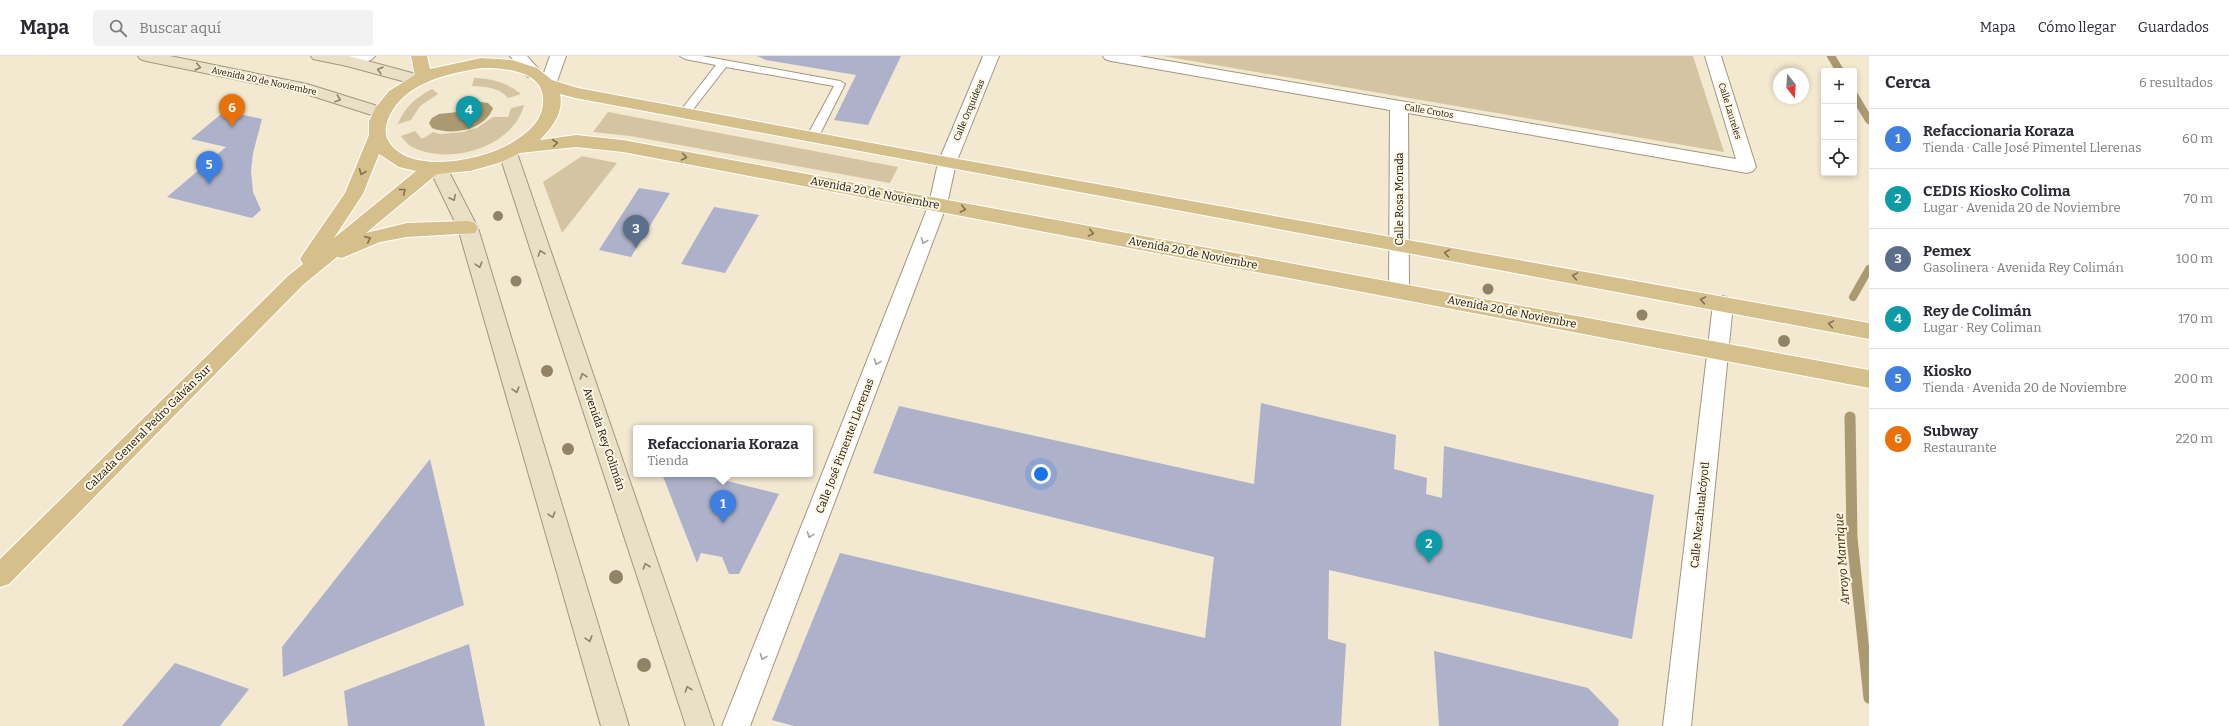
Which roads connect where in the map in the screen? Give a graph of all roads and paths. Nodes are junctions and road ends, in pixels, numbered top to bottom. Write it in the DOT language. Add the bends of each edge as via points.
graph roads {
  1 [pos="146,56"];
  2 [pos="319,56"];
  3 [pos="367,56"];
  4 [pos="419,56"];
  5 [pos="518,56"];
  6 [pos="558,56"];
  7 [pos="685,56"];
  8 [pos="991,56"];
  9 [pos="1111,56"];
  10 [pos="1713,56"];
  11 [pos="480,59"];
  12 [pos="349,61"];
  13 [pos="723,63"];
  14 [pos="421,78"];
  15 [pos="541,78"];
  16 [pos="1399,106"];
  17 [pos="381,113"];
  18 [pos="684,114"];
  19 [pos="377,136"];
  20 [pos="812,138"];
  21 [pos="512,150"];
  22 [pos="947,163"];
  23 [pos="1748,167"];
  24 [pos="435,168"];
  25 [pos="938,204"];
  26 [pos="468,228"];
  27 [pos="1399,244"];
  28 [pos="319,261"];
  29 [pos="296,280"];
  30 [pos="1399,291"];
  31 [pos="1723,304"];
  32 [pos="1869,331"];
  33 [pos="1718,351"];
  34 [pos="1869,379"];
  35 [pos="0,576"];
  36 [pos="615,726"];
  37 [pos="700,726"];
  38 [pos="736,726"];
  39 [pos="1677,726"];
  1 -- 17 [label="main road, Avenida 20 de Noviembre, one-way" via="312,91"];
  2 -- 12 [label="main road"];
  3 -- 12 [label="street"];
  4 -- 14 [label="main road"];
  5 -- 15 [label="street"];
  6 -- 15 [label="street"];
  7 -- 13 [label="lane"];
  8 -- 22 [label="street, Calle Orquídeas"];
  9 -- 16 [label="street, Calle Crotos"];
  10 -- 23 [label="street, Calle Laureles"];
  11 -- 14 [label="main road"];
  11 -- 15 [label="main road" via="519,66"];
  14 -- 12 [label="main road, one-way"];
  13 -- 18 [label="lane"];
  13 -- 20 [label="lane" via="840,84"];
  14 -- 17 [label="main road" via="389,101"];
  15 -- 18 [label="main road" via="575,93"];
  15 -- 21 [label="main road" via="553,100 551,112 544,125 532,137"];
  16 -- 23 [label="street, Calle Crotos"];
  16 -- 27 [label="street, Calle Rosa Morada"];
  17 -- 19 [label="main road"];
  18 -- 20 [label="main road"];
  19 -- 24 [label="main road" via="390,154 415,165"];
  19 -- 29 [label="main road, Calzada General Pedro Galván Sur, one-way" via="354,194"];
  20 -- 22 [label="main road"];
  21 -- 24 [label="main road" via="486,161"];
  21 -- 25 [label="main road, Avenida 20 de Noviembre, one-way" via="576,141 623,146"];
  37 -- 21 [label="main road, Avenida Rey Colimán, one-way"];
  22 -- 25 [label="street, Calle José Pimentel Llerenas"];
  22 -- 27 [label="main road"];
  24 -- 26 [label="main road, one-way"];
  28 -- 24 [label="main road, Calzada General Pedro Galván Sur, one-way"];
  25 -- 30 [label="main road, Avenida 20 de Noviembre, one-way"];
  25 -- 38 [label="street, Calle José Pimentel Llerenas, one-way"];
  28 -- 26 [label="main road, one-way" via="376,236 407,230"];
  26 -- 36 [label="main road, one-way"];
  27 -- 30 [label="street, Calle Rosa Morada"];
  31 -- 27 [label="main road, one-way"];
  28 -- 29 [label="main road, Calzada General Pedro Galván Sur"];
  29 -- 35 [label="main road, Calzada General Pedro Galván Sur"];
  30 -- 33 [label="main road, Avenida 20 de Noviembre"];
  32 -- 31 [label="main road, one-way"];
  31 -- 33 [label="street, Calle Nezahualcóyotl"];
  33 -- 34 [label="main road, Avenida 20 de Noviembre"];
  33 -- 39 [label="street, Calle Nezahualcóyotl"];
}
